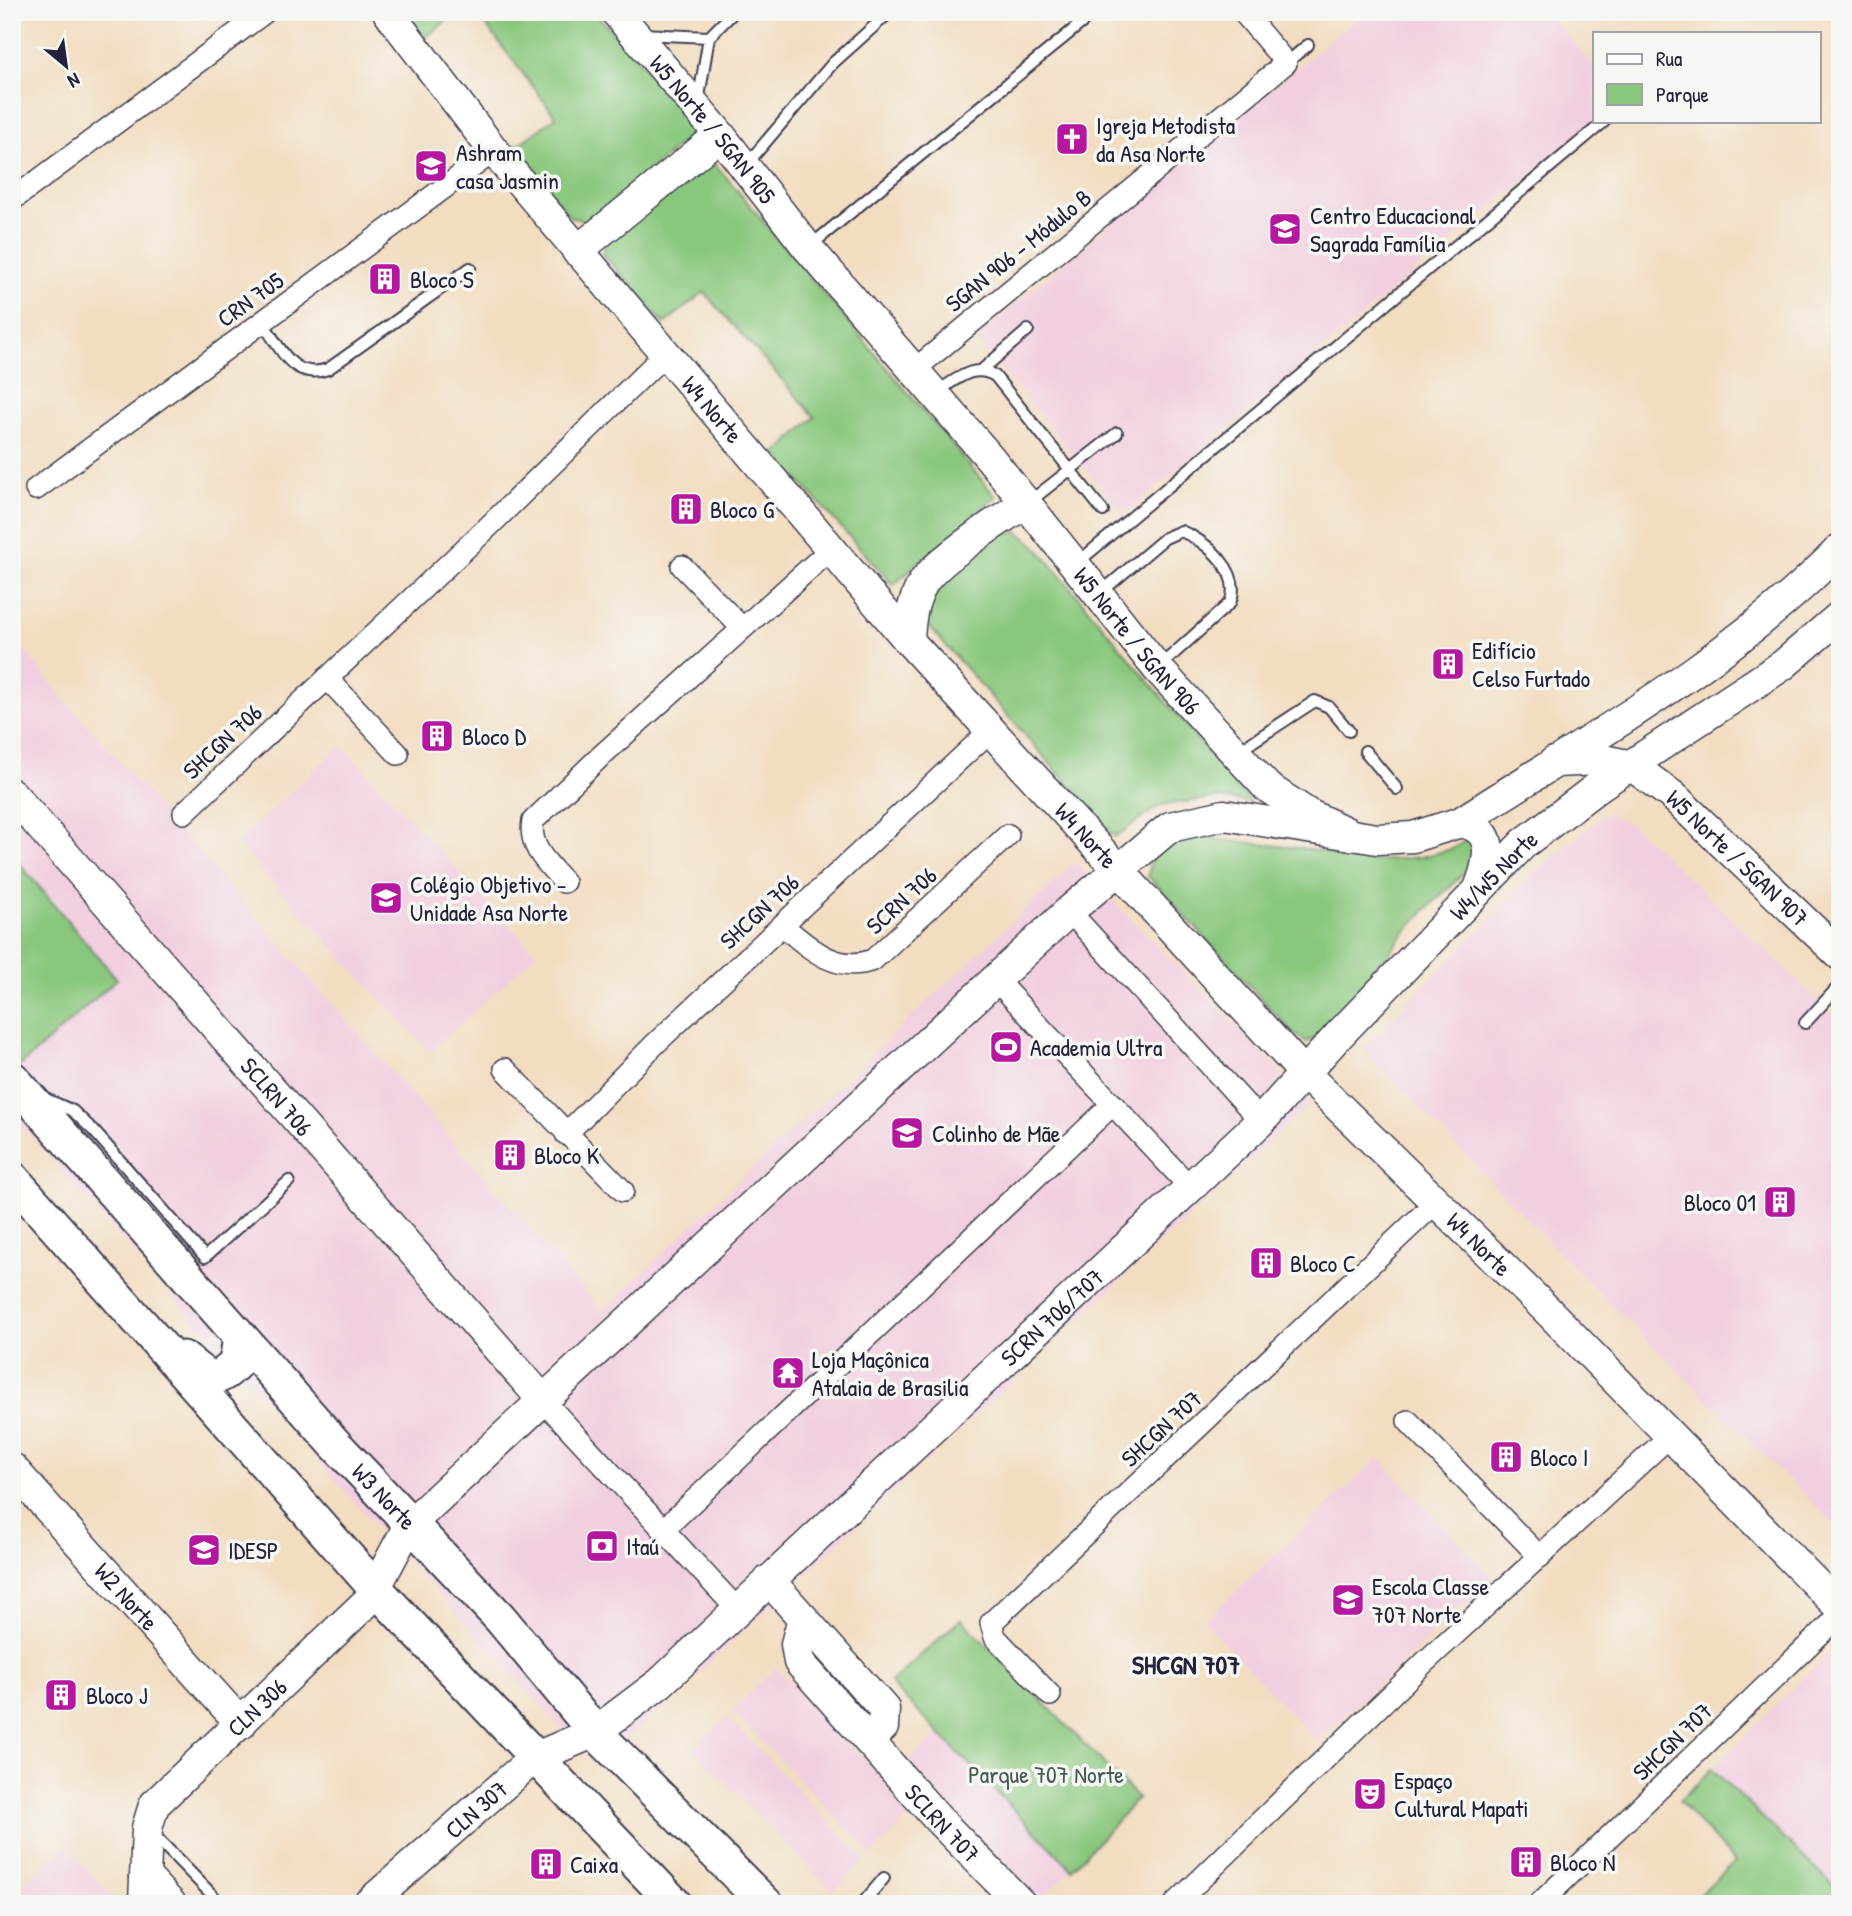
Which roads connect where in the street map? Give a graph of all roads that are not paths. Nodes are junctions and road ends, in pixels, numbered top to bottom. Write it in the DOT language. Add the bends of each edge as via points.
graph roads {
  1 [pos="265,12"];
  2 [pos="388,12"];
  3 [pos="734,12"];
  4 [pos="890,12"];
  5 [pos="1095,12"];
  6 [pos="1243,12"];
  7 [pos="625,23"];
  8 [pos="709,37"];
  9 [pos="1308,45"];
  10 [pos="1286,63"];
  11 [pos="697,109"];
  12 [pos="1604,122"];
  13 [pos="720,135"];
  14 [pos="494,151"];
  15 [pos="745,167"];
  16 [pos="12,200"];
  17 [pos="808,248"];
  18 [pos="578,251"];
  19 [pos="471,268"];
  20 [pos="262,322"];
  21 [pos="1028,330"];
  22 [pos="665,354"];
  23 [pos="983,369"];
  24 [pos="914,370"];
  25 [pos="934,394"];
  26 [pos="1117,433"];
  27 [pos="1069,469"];
  28 [pos="36,489"];
  29 [pos="1027,503"];
  30 [pos="1103,511"];
  31 [pos="1840,549"];
  32 [pos="831,550"];
  33 [pos="1075,565"];
  34 [pos="682,566"];
  35 [pos="1098,594"];
  36 [pos="1840,616"];
  37 [pos="742,628"];
  38 [pos="909,641"];
  39 [pos="1157,668"];
  40 [pos="327,678"];
  41 [pos="991,730"];
  42 [pos="1349,731"];
  43 [pos="1365,751"];
  44 [pos="398,754"];
  45 [pos="1234,754"];
  46 [pos="1553,762"];
  47 [pos="1632,766"];
  48 [pos="1397,789"];
  49 [pos="12,794"];
  50 [pos="184,813"];
  51 [pos="1461,822"];
  52 [pos="1008,835"];
  53 [pos="1352,835"];
  54 [pos="1119,869"];
  55 [pos="564,882"];
  56 [pos="1478,891"];
  57 [pos="1069,911"];
  58 [pos="782,925"];
  59 [pos="1837,947"];
  60 [pos="995,979"];
  61 [pos="1840,985"];
  62 [pos="1805,1023"];
  63 [pos="505,1069"];
  64 [pos="1304,1073"];
  65 [pos="15,1081"];
  66 [pos="1113,1104"];
  67 [pos="1261,1121"];
  68 [pos="566,1133"];
  69 [pos="12,1178"];
  70 [pos="289,1181"];
  71 [pos="1191,1188"];
  72 [pos="623,1191"];
  73 [pos="1435,1203"];
  74 [pos="146,1327"];
  75 [pos="240,1337"];
  76 [pos="542,1399"];
  77 [pos="1408,1421"];
  78 [pos="1671,1435"];
  79 [pos="12,1468"];
  80 [pos="409,1524"];
  81 [pos="663,1530"];
  82 [pos="1540,1557"];
  83 [pos="769,1580"];
  84 [pos="376,1589"];
  85 [pos="1840,1608"];
  86 [pos="738,1610"];
  87 [pos="1840,1615"];
  88 [pos="1050,1695"];
  89 [pos="241,1724"];
  90 [pos="595,1732"];
  91 [pos="534,1758"];
  92 [pos="147,1828"];
  93 [pos="884,1878"];
  94 [pos="145,1890"];
  95 [pos="384,1899"];
  96 [pos="171,1904"];
  97 [pos="221,1904"];
  98 [pos="675,1904"];
  99 [pos="766,1904"];
  100 [pos="862,1904"];
  101 [pos="1021,1904"];
  102 [pos="1175,1904"];
  103 [pos="1539,1904"];
  1 -- 16 [label="street"];
  2 -- 14 [label="main road, W4 Norte"];
  3 -- 8 [label="lane"];
  4 -- 15 [label="lane" via="833,64"];
  5 -- 17 [label="lane"];
  6 -- 10 [label="street"];
  7 -- 8 [label="lane"];
  7 -- 11 [label="main road, W5 Norte / SGAN 905"];
  8 -- 11 [label="lane"];
  9 -- 10 [label="lane, SGAN 906 - Módulo B"];
  10 -- 24 [label="street, SGAN 906 - Módulo B"];
  11 -- 13 [label="main road, W5 Norte / SGAN 905"];
  12 -- 33 [label="lane"];
  13 -- 15 [label="main road, W5 Norte / SGAN 905"];
  13 -- 18 [label="main road"];
  14 -- 18 [label="main road, W4 Norte"];
  14 -- 20 [label="street, CRN 705"];
  15 -- 17 [label="main road, W5 Norte / SGAN 905"];
  17 -- 24 [label="main road, W5 Norte / SGAN 906"];
  18 -- 22 [label="main road, W4 Norte"];
  19 -- 20 [label="lane" via="328,369 313,374 296,369"];
  20 -- 28 [label="street, CRN 705"];
  21 -- 23 [label="lane"];
  22 -- 32 [label="main road, W4 Norte"];
  22 -- 40 [label="street, SHCGN 706"];
  23 -- 25 [label="lane" via="974,369"];
  23 -- 27 [label="lane" via="995,376"];
  24 -- 25 [label="main road, W5 Norte / SGAN 906"];
  25 -- 29 [label="main road, W5 Norte / SGAN 906"];
  26 -- 27 [label="lane"];
  27 -- 29 [label="lane"];
  27 -- 30 [label="lane"];
  29 -- 33 [label="main road, W5 Norte / SGAN 906"];
  29 -- 38 [label="main road" via="994,522 924,580 911,609"];
  31 -- 46 [label="main road" via="1805,585 1728,649"];
  32 -- 37 [label="street"];
  32 -- 38 [label="main road, W4 Norte"];
  33 -- 35 [label="main road, W5 Norte / SGAN 906"];
  34 -- 37 [label="street"];
  35 -- 39 [label="main road, W5 Norte / SGAN 906"];
  35 -- 39 [label="lane" via="1165,538 1181,531 1205,543 1234,580 1230,603"];
  36 -- 47 [label="main road, W4/W5 Norte" via="1783,664"];
  37 -- 55 [label="street" via="533,821 534,844"];
  38 -- 41 [label="main road, W4 Norte"];
  39 -- 45 [label="main road, W5 Norte / SGAN 906"];
  40 -- 44 [label="street"];
  40 -- 50 [label="street, SHCGN 706"];
  41 -- 54 [label="main road, W4 Norte"];
  41 -- 58 [label="street, SHCGN 706"];
  42 -- 45 [label="lane" via="1329,707 1315,701"];
  43 -- 48 [label="lane"];
  45 -- 53 [label="main road, W5 Norte / SGAN 906" via="1267,787"];
  46 -- 47 [label="main road" via="1603,761"];
  46 -- 51 [label="main road, W5 Norte / SGAN 906"];
  47 -- 56 [label="main road, W4/W5 Norte" via="1524,844"];
  47 -- 59 [label="main road, W5 Norte / SGAN 907" via="1673,796"];
  49 -- 76 [label="main road, SCLRN 706"];
  51 -- 53 [label="main road, W5 Norte / SGAN 906" via="1413,837"];
  51 -- 56 [label="main road" via="1474,824 1486,835 1485,874"];
  52 -- 58 [label="street, SCRN 706" via="873,960 853,965 818,955"];
  53 -- 54 [label="main road" via="1224,816 1170,827"];
  54 -- 57 [label="main road"];
  54 -- 64 [label="main road, W4 Norte"];
  56 -- 64 [label="main road, W4/W5 Norte"];
  57 -- 60 [label="main road"];
  57 -- 67 [label="street"];
  58 -- 68 [label="street, SHCGN 706"];
  60 -- 66 [label="street"];
  60 -- 76 [label="main road"];
  61 -- 62 [label="lane"];
  63 -- 68 [label="street"];
  64 -- 67 [label="main road, W4/W5 Norte"];
  64 -- 73 [label="main road, W4 Norte"];
  65 -- 70 [label="lane" via="73,1111 205,1257"];
  65 -- 75 [label="main road, W3 Norte"];
  66 -- 71 [label="street"];
  66 -- 81 [label="street"];
  67 -- 71 [label="main road, W4/W5 Norte"];
  68 -- 72 [label="street"];
  69 -- 74 [label="main road"];
  71 -- 83 [label="main road, SCRN 706/707"];
  73 -- 78 [label="main road, W4 Norte"];
  73 -- 88 [label="street, SHCGN 707" via="991,1623 995,1637"];
  74 -- 75 [label="main road" via="207,1378 221,1375 236,1363"];
  74 -- 84 [label="main road"];
  75 -- 80 [label="main road, W3 Norte"];
  76 -- 80 [label="main road"];
  76 -- 81 [label="street"];
  77 -- 82 [label="street"];
  78 -- 82 [label="street"];
  78 -- 85 [label="main road, W4 Norte"];
  79 -- 89 [label="main road, W2 Norte"];
  80 -- 84 [label="main road, CLN 306"];
  80 -- 90 [label="main road, W3 Norte" via="500,1618"];
  81 -- 86 [label="street"];
  82 -- 102 [label="street"];
  83 -- 86 [label="main road, SCRN 706/707"];
  83 -- 101 [label="main road, SCLRN 707" via="884,1709 883,1727 868,1740"];
  84 -- 89 [label="main road, CLN 306"];
  84 -- 91 [label="main road"];
  86 -- 90 [label="main road, SCRN 706/707" via="660,1683"];
  87 -- 103 [label="street, SHCGN 707"];
  89 -- 92 [label="main road, CLN 306" via="154,1805"];
  90 -- 91 [label="main road, CLN 307"];
  90 -- 99 [label="main road, W3 Norte"];
  91 -- 95 [label="main road, CLN 307"];
  91 -- 98 [label="main road"];
  92 -- 94 [label="main road, CLN 306"];
  92 -- 97 [label="lane"];
  93 -- 100 [label="lane"];
  94 -- 96 [label="main road"];
}
